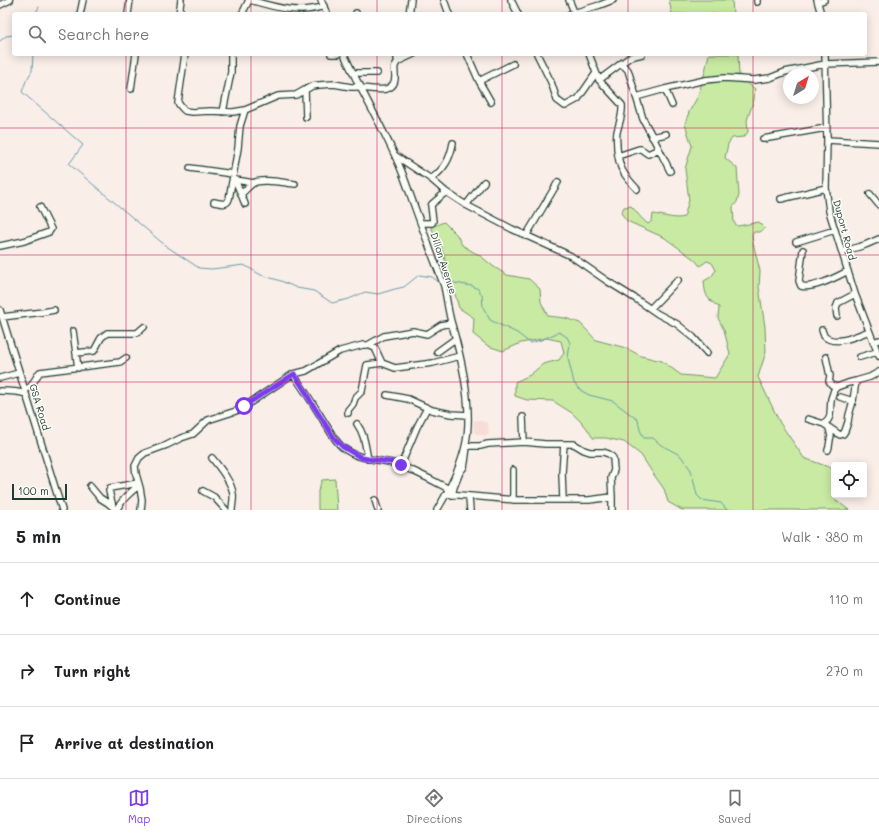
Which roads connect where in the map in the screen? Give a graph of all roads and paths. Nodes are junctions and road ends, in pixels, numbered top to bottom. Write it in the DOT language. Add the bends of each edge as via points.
graph roads {
  1 [pos="10,0"];
  2 [pos="83,0"];
  3 [pos="130,0"];
  4 [pos="181,0"];
  5 [pos="250,0"];
  6 [pos="321,0"];
  7 [pos="411,0"];
  8 [pos="444,0"];
  9 [pos="511,0"];
  10 [pos="570,0"];
  11 [pos="613,0"];
  12 [pos="824,0"];
  13 [pos="817,1"];
  14 [pos="0,5"];
  15 [pos="324,6"];
  16 [pos="80,12"];
  17 [pos="128,12"];
  18 [pos="179,12"];
  19 [pos="243,12"];
  20 [pos="326,12"];
  21 [pos="409,12"];
  22 [pos="448,12"];
  23 [pos="517,12"];
  24 [pos="573,12"];
  25 [pos="576,12"];
  26 [pos="820,12"];
  27 [pos="136,56"];
  28 [pos="185,56"];
  29 [pos="230,56"];
  30 [pos="345,56"];
  31 [pos="399,56"];
  32 [pos="410,56"];
  33 [pos="468,56"];
  34 [pos="538,56"];
  35 [pos="590,56"];
  36 [pos="630,56"];
  37 [pos="824,56"];
  38 [pos="398,61"];
  39 [pos="879,62"];
  40 [pos="512,64"];
  41 [pos="620,64"];
  42 [pos="825,64"];
  43 [pos="353,73"];
  44 [pos="377,73"];
  45 [pos="596,73"];
  46 [pos="599,80"];
  47 [pos="479,81"];
  48 [pos="361,87"];
  49 [pos="665,88"];
  50 [pos="131,89"];
  51 [pos="305,90"];
  52 [pos="636,97"];
  53 [pos="491,102"];
  54 [pos="672,105"];
  55 [pos="245,110"];
  56 [pos="223,112"];
  57 [pos="306,117"];
  58 [pos="826,128"];
  59 [pos="666,134"];
  60 [pos="652,137"];
  61 [pos="763,139"];
  62 [pos="827,140"];
  63 [pos="453,143"];
  64 [pos="879,143"];
  65 [pos="659,149"];
  66 [pos="396,156"];
  67 [pos="618,156"];
  68 [pos="190,168"];
  69 [pos="670,171"];
  70 [pos="234,177"];
  71 [pos="431,179"];
  72 [pos="484,182"];
  73 [pos="558,182"];
  74 [pos="254,183"];
  75 [pos="295,184"];
  76 [pos="826,188"];
  77 [pos="637,189"];
  78 [pos="446,192"];
  79 [pos="241,194"];
  80 [pos="870,194"];
  81 [pos="781,199"];
  82 [pos="214,202"];
  83 [pos="245,204"];
  84 [pos="466,205"];
  85 [pos="879,205"];
  86 [pos="40,207"];
  87 [pos="421,223"];
  88 [pos="835,230"];
  89 [pos="526,236"];
  90 [pos="879,239"];
  91 [pos="796,242"];
  92 [pos="0,246"];
  93 [pos="803,250"];
  94 [pos="842,252"];
  95 [pos="848,271"];
  96 [pos="678,280"];
  97 [pos="855,294"];
  98 [pos="651,308"];
  99 [pos="0,310"];
  100 [pos="54,310"];
  101 [pos="837,316"];
  102 [pos="2,317"];
  103 [pos="451,323"];
  104 [pos="144,327"];
  105 [pos="822,330"];
  106 [pos="73,331"];
  107 [pos="869,331"];
  108 [pos="456,339"];
  109 [pos="876,341"];
  110 [pos="368,345"];
  111 [pos="437,352"];
  112 [pos="76,353"];
  113 [pos="707,353"];
  114 [pos="878,354"];
  115 [pos="460,356"];
  116 [pos="826,357"];
  117 [pos="126,358"];
  118 [pos="860,358"];
  119 [pos="382,363"];
  120 [pos="78,368"];
  121 [pos="879,372"];
  122 [pos="19,373"];
  123 [pos="294,374"];
  124 [pos="0,378"];
  125 [pos="856,382"];
  126 [pos="837,387"];
  127 [pos="0,391"];
  128 [pos="26,392"];
  129 [pos="387,395"];
  130 [pos="840,397"];
  131 [pos="853,401"];
  132 [pos="427,408"];
  133 [pos="348,413"];
  134 [pos="468,415"];
  135 [pos="523,417"];
  136 [pos="808,419"];
  137 [pos="356,424"];
  138 [pos="826,426"];
  139 [pos="524,442"];
  140 [pos="564,444"];
  141 [pos="828,450"];
  142 [pos="212,458"];
  143 [pos="368,459"];
  144 [pos="401,465"];
  145 [pos="513,470"];
  146 [pos="139,485"];
  147 [pos="90,486"];
  148 [pos="203,490"];
  149 [pos="449,493"];
  150 [pos="469,497"];
  151 [pos="612,497"];
  152 [pos="374,500"];
  153 [pos="513,500"];
  154 [pos="563,500"];
  155 [pos="115,509"];
  156 [pos="62,510"];
  157 [pos="141,510"];
  158 [pos="226,510"];
  159 [pos="232,510"];
  160 [pos="378,510"];
  161 [pos="437,510"];
  162 [pos="470,510"];
  163 [pos="612,510"];
  1 -- 14 [label="street"];
  2 -- 16 [label="street"];
  3 -- 17 [label="street"];
  4 -- 18 [label="street"];
  5 -- 15 [label="street" via="292,10"];
  5 -- 19 [label="street"];
  6 -- 15 [label="street"];
  7 -- 21 [label="street"];
  8 -- 22 [label="street"];
  9 -- 23 [label="street"];
  10 -- 24 [label="street"];
  11 -- 25 [label="street"];
  12 -- 13 [label="street"];
  13 -- 26 [label="street"];
  15 -- 20 [label="street"];
  27 -- 50 [label="street"];
  28 -- 56 [label="street" via="178,103 186,111"];
  29 -- 56 [label="street" via="229,88"];
  30 -- 43 [label="street, Dillon Avenue"];
  31 -- 38 [label="street"];
  32 -- 38 [label="street"];
  33 -- 47 [label="street"];
  34 -- 45 [label="street" via="558,102 565,106 578,99"];
  35 -- 45 [label="street"];
  36 -- 41 [label="street"];
  37 -- 42 [label="street, Duport Road"];
  38 -- 48 [label="street" via="394,68 396,77 391,87 380,90"];
  39 -- 42 [label="street"];
  40 -- 47 [label="street"];
  41 -- 46 [label="street"];
  41 -- 52 [label="street" via="628,70"];
  42 -- 49 [label="street" via="785,72 770,78 725,78"];
  42 -- 58 [label="street, Duport Road"];
  43 -- 44 [label="street"];
  43 -- 48 [label="street, Dillon Avenue"];
  45 -- 46 [label="street"];
  46 -- 67 [label="street" via="622,105 616,135"];
  47 -- 53 [label="street"];
  48 -- 51 [label="street" via="334,84 312,86"];
  48 -- 66 [label="street, Dillon Avenue"];
  49 -- 52 [label="street"];
  49 -- 54 [label="street"];
  51 -- 55 [label="street" via="296,95 278,96"];
  51 -- 57 [label="street"];
  52 -- 60 [label="street"];
  55 -- 56 [label="street"];
  55 -- 70 [label="street" via="240,126"];
  58 -- 61 [label="street"];
  58 -- 62 [label="street, Duport Road"];
  59 -- 60 [label="street"];
  60 -- 65 [label="street"];
  62 -- 64 [label="street"];
  62 -- 76 [label="street, Duport Road"];
  63 -- 71 [label="street" via="449,159 442,170"];
  65 -- 67 [label="street" via="648,154 639,149"];
  65 -- 69 [label="street"];
  66 -- 71 [label="street"];
  66 -- 87 [label="street, Dillon Avenue"];
  67 -- 77 [label="street" via="621,169"];
  68 -- 70 [label="street"];
  70 -- 74 [label="street"];
  70 -- 79 [label="street"];
  70 -- 82 [label="street" via="228,202"];
  71 -- 78 [label="street"];
  72 -- 84 [label="street"];
  73 -- 89 [label="street"];
  74 -- 75 [label="street" via="271,181"];
  74 -- 79 [label="street"];
  76 -- 81 [label="street"];
  76 -- 88 [label="street, Duport Road"];
  78 -- 84 [label="street"];
  78 -- 87 [label="street" via="431,206 432,223"];
  79 -- 83 [label="street"];
  80 -- 85 [label="street"];
  84 -- 89 [label="street"];
  86 -- 92 [label="street" via="51,230 49,232"];
  87 -- 103 [label="street, Dillon Avenue" via="444,286"];
  88 -- 91 [label="street"];
  88 -- 94 [label="street, Duport Road"];
  89 -- 98 [label="street" via="571,256"];
  90 -- 94 [label="street"];
  93 -- 95 [label="street" via="799,281 801,286 817,284"];
  94 -- 95 [label="street, Duport Road"];
  95 -- 97 [label="street, Duport Road"];
  96 -- 98 [label="street"];
  97 -- 101 [label="street" via="838,303"];
  97 -- 107 [label="street, Duport Road"];
  98 -- 113 [label="street" via="677,324"];
  99 -- 102 [label="street, GSA Road"];
  100 -- 102 [label="street"];
  102 -- 122 [label="street, GSA Road"];
  103 -- 108 [label="street, Dillon Avenue"];
  103 -- 110 [label="street" via="441,325 427,334 413,331 384,336"];
  104 -- 112 [label="street" via="137,333 107,333 94,351"];
  105 -- 107 [label="street" via="824,336 836,340"];
  106 -- 112 [label="street"];
  107 -- 109 [label="street, Duport Road"];
  108 -- 111 [label="street"];
  108 -- 115 [label="street, Dillon Avenue"];
  109 -- 114 [label="street, Duport Road"];
  110 -- 119 [label="street" via="375,348"];
  110 -- 123 [label="street" via="340,351 306,371"];
  112 -- 120 [label="street"];
  114 -- 118 [label="street"];
  115 -- 119 [label="street" via="395,368"];
  115 -- 134 [label="street, Dillon Avenue"];
  116 -- 126 [label="street" via="829,381"];
  117 -- 120 [label="street" via="120,362"];
  119 -- 133 [label="street" via="367,365 362,392 355,398"];
  120 -- 128 [label="street" via="40,372"];
  121 -- 125 [label="street"];
  122 -- 124 [label="street"];
  122 -- 128 [label="street, GSA Road"];
  123 -- 143 [label="street" via="335,439 343,447"];
  123 -- 146 [label="street" via="239,410 208,420 193,434 145,453 135,466"];
  125 -- 126 [label="street"];
  125 -- 131 [label="street"];
  126 -- 138 [label="street" via="831,399 830,416"];
  127 -- 128 [label="street"];
  128 -- 156 [label="street, GSA Road"];
  129 -- 132 [label="street" via="408,399"];
  130 -- 131 [label="street"];
  131 -- 138 [label="street" via="843,434 840,435"];
  132 -- 134 [label="street"];
  132 -- 144 [label="street"];
  134 -- 149 [label="street, Dillon Avenue" via="466,447"];
  135 -- 139 [label="street"];
  136 -- 138 [label="street"];
  137 -- 143 [label="street" via="362,431"];
  138 -- 141 [label="street" via="831,436"];
  139 -- 140 [label="street"];
  139 -- 149 [label="street" via="467,447 466,462"];
  140 -- 151 [label="street" via="574,444 590,452 604,452 614,458"];
  140 -- 154 [label="street"];
  142 -- 159 [label="street" via="222,469 232,488"];
  143 -- 144 [label="street"];
  144 -- 149 [label="street"];
  145 -- 153 [label="street"];
  146 -- 155 [label="street"];
  146 -- 155 [label="street" via="109,490"];
  146 -- 157 [label="street"];
  147 -- 155 [label="street" via="100,498"];
  148 -- 158 [label="street"];
  149 -- 150 [label="street"];
  149 -- 161 [label="street, Dillon Avenue"];
  150 -- 153 [label="street"];
  150 -- 162 [label="street"];
  151 -- 154 [label="street"];
  151 -- 163 [label="street"];
  152 -- 160 [label="street"];
  153 -- 154 [label="street"];
}
